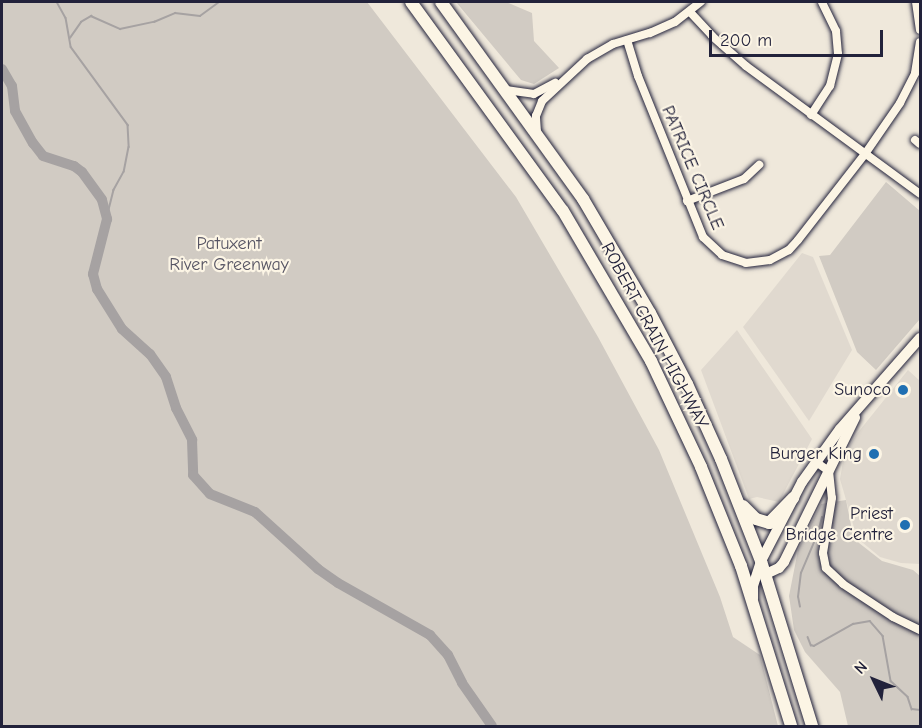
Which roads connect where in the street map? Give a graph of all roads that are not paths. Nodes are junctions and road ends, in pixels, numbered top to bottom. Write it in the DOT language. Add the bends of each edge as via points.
graph roads {
  1 [pos="411,2"];
  2 [pos="441,2"];
  3 [pos="701,2"];
  4 [pos="822,2"];
  5 [pos="916,2"];
  6 [pos="690,12"];
  7 [pos="920,12"];
  8 [pos="921,30"];
  9 [pos="627,40"];
  10 [pos="921,42"];
  11 [pos="566,76"];
  12 [pos="506,90"];
  13 [pos="811,115"];
  14 [pos="537,132"];
  15 [pos="865,154"];
  16 [pos="759,165"];
  17 [pos="921,194"];
  18 [pos="687,201"];
  19 [pos="921,338"];
  20 [pos="858,411"];
  21 [pos="816,462"];
  22 [pos="829,471"];
  23 [pos="793,498"];
  24 [pos="739,501"];
  25 [pos="762,561"];
  26 [pos="741,566"];
  27 [pos="761,575"];
  28 [pos="753,600"];
  29 [pos="921,630"];
  30 [pos="791,726"];
  31 [pos="812,726"];
  1 -- 26 [label="highway, ROBERT CRAIN HIGHWAY" via="540,178 606,280 680,418"];
  2 -- 12 [label="highway, ROBERT CRAIN HIGHWAY"];
  3 -- 6 [label="street"];
  4 -- 13 [label="street" via="836,32 838,54 830,86"];
  5 -- 7 [label="street"];
  6 -- 9 [label="street" via="663,28"];
  6 -- 13 [label="street" via="727,51"];
  7 -- 8 [label="street"];
  9 -- 11 [label="street" via="603,48"];
  9 -- 18 [label="street, PATRICE CIRCLE"];
  10 -- 15 [label="street, PATRICE CIRCLE" via="908,88"];
  11 -- 12 [label="street" via="534,94"];
  11 -- 14 [label="street" via="542,101"];
  12 -- 14 [label="highway, ROBERT CRAIN HIGHWAY"];
  13 -- 15 [label="street"];
  14 -- 24 [label="highway, ROBERT CRAIN HIGHWAY" via="588,207 650,313 687,384"];
  15 -- 17 [label="street"];
  15 -- 18 [label="street, PATRICE CIRCLE" via="798,240 770,260 733,261 711,248"];
  16 -- 18 [label="street" via="744,179"];
  19 -- 20 [label="main road"];
  20 -- 21 [label="main road"];
  20 -- 22 [label="main road"];
  21 -- 22 [label="street"];
  21 -- 23 [label="main road"];
  22 -- 27 [label="main road" via="784,562"];
  22 -- 29 [label="street" via="833,507 823,553 826,568 893,617"];
  23 -- 24 [label="highway" via="773,521 764,523"];
  23 -- 25 [label="main road"];
  24 -- 25 [label="highway, ROBERT CRAIN HIGHWAY"];
  25 -- 27 [label="highway, ROBERT CRAIN HIGHWAY"];
  26 -- 27 [label="highway"];
  26 -- 28 [label="highway, ROBERT CRAIN HIGHWAY"];
  27 -- 28 [label="main road"];
  27 -- 31 [label="highway, ROBERT CRAIN HIGHWAY"];
  28 -- 30 [label="highway, ROBERT CRAIN HIGHWAY"];
}
